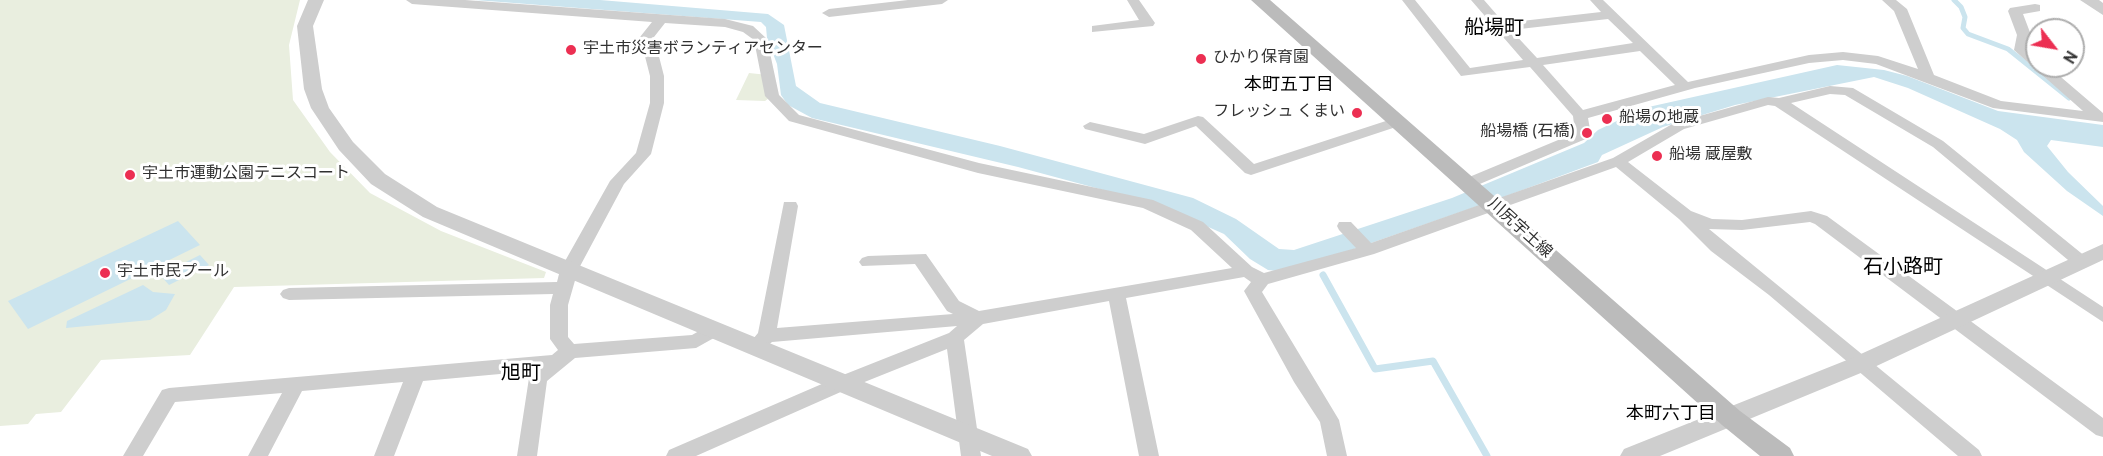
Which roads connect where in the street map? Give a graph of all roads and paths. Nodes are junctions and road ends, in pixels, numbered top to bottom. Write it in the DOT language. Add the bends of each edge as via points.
graph roads {
  1 [pos="316,0"];
  2 [pos="412,0"];
  3 [pos="942,0"];
  4 [pos="1133,0"];
  5 [pos="1260,0"];
  6 [pos="1408,0"];
  7 [pos="1477,0"];
  8 [pos="1596,0"];
  9 [pos="1888,0"];
  10 [pos="2088,0"];
  11 [pos="896,2"];
  12 [pos="2035,8"];
  13 [pos="2103,10"];
  14 [pos="829,13"];
  15 [pos="1612,15"];
  16 [pos="661,19"];
  17 [pos="1501,27"];
  18 [pos="1097,29"];
  19 [pos="1643,46"];
  20 [pos="2025,54"];
  21 [pos="1533,63"];
  22 [pos="1928,77"];
  23 [pos="2054,78"];
  24 [pos="1685,87"];
  25 [pos="1779,102"];
  26 [pos="1580,115"];
  27 [pos="2102,118"];
  28 [pos="1397,122"];
  29 [pos="1090,126"];
  30 [pos="1618,161"];
  31 [pos="1470,186"];
  32 [pos="790,206"];
  33 [pos="1494,206"];
  34 [pos="1685,215"];
  35 [pos="1345,226"];
  36 [pos="1368,250"];
  37 [pos="2103,251"];
  38 [pos="2080,261"];
  39 [pos="868,262"];
  40 [pos="1254,275"];
  41 [pos="2044,278"];
  42 [pos="567,279"];
  43 [pos="289,294"];
  44 [pos="1116,294"];
  45 [pos="2103,316"];
  46 [pos="978,318"];
  47 [pos="1953,320"];
  48 [pos="715,328"];
  49 [pos="955,338"];
  50 [pos="762,341"];
  51 [pos="564,356"];
  52 [pos="1860,364"];
  53 [pos="416,374"];
  54 [pos="845,382"];
  55 [pos="296,384"];
  56 [pos="1731,417"];
  57 [pos="2103,429"];
  58 [pos="970,445"];
  59 [pos="133,456"];
  60 [pos="258,456"];
  61 [pos="384,456"];
  62 [pos="527,456"];
  63 [pos="676,456"];
  64 [pos="1019,456"];
  65 [pos="1149,456"];
  66 [pos="1337,456"];
  67 [pos="1633,456"];
  68 [pos="1780,456"];
  69 [pos="1972,456"];
  1 -- 42 [label="street" via="305,26 313,89 320,108 346,146 378,179 430,212"];
  2 -- 16 [label="street"];
  3 -- 11 [label="street"];
  4 -- 18 [label="street" via="1148,23"];
  5 -- 28 [label="main road, 川尻宇土線"];
  6 -- 21 [label="street" via="1466,73"];
  7 -- 17 [label="street"];
  8 -- 15 [label="street"];
  9 -- 22 [label="street" via="1900,9"];
  10 -- 13 [label="street"];
  11 -- 14 [label="street"];
  12 -- 20 [label="street" via="2015,11 2024,35 2021,50"];
  15 -- 17 [label="street"];
  15 -- 19 [label="street"];
  16 -- 40 [label="street" via="725,23 748,29 760,39 772,96 794,118 978,168 1147,204 1197,226"];
  16 -- 42 [label="street" via="647,37 657,76 657,103 643,154 618,181"];
  17 -- 21 [label="street"];
  19 -- 21 [label="street"];
  19 -- 24 [label="street"];
  21 -- 26 [label="street"];
  22 -- 24 [label="street" via="1878,60 1843,56 1809,59"];
  22 -- 27 [label="street" via="1998,105"];
  23 -- 27 [label="street"];
  24 -- 26 [label="street"];
  25 -- 30 [label="street" via="1768,101 1679,126"];
  25 -- 38 [label="street" via="1830,90 1848,91 1938,144"];
  25 -- 41 [label="street"];
  26 -- 31 [label="street" via="1583,135"];
  28 -- 29 [label="street" via="1251,170 1197,120 1144,139"];
  28 -- 31 [label="main road, 川尻宇土線"];
  30 -- 33 [label="street"];
  30 -- 34 [label="street"];
  31 -- 33 [label="main road, 川尻宇土線"];
  32 -- 50 [label="street"];
  33 -- 36 [label="street"];
  33 -- 56 [label="main road, 川尻宇土線"];
  34 -- 47 [label="street" via="1711,224 1742,225 1810,216 1821,220"];
  34 -- 52 [label="street" via="1717,247"];
  35 -- 36 [label="street"];
  36 -- 40 [label="street"];
  37 -- 38 [label="street"];
  38 -- 41 [label="street"];
  39 -- 46 [label="street" via="920,258 953,306"];
  40 -- 44 [label="street"];
  40 -- 66 [label="street" via="1253,291 1329,420"];
  41 -- 45 [label="street"];
  41 -- 47 [label="street"];
  42 -- 43 [label="street"];
  42 -- 48 [label="street"];
  42 -- 51 [label="street" via="560,305 559,339"];
  44 -- 46 [label="street"];
  44 -- 65 [label="street"];
  46 -- 49 [label="street"];
  46 -- 50 [label="street"];
  47 -- 52 [label="street"];
  47 -- 57 [label="street"];
  48 -- 50 [label="street"];
  48 -- 51 [label="street" via="696,341"];
  49 -- 54 [label="street"];
  49 -- 58 [label="street"];
  50 -- 54 [label="street"];
  51 -- 53 [label="street"];
  51 -- 62 [label="street" via="537,378"];
  52 -- 56 [label="street"];
  52 -- 69 [label="street"];
  53 -- 55 [label="street"];
  53 -- 61 [label="street"];
  54 -- 58 [label="street"];
  54 -- 63 [label="street"];
  55 -- 59 [label="street" via="169,395"];
  55 -- 60 [label="street"];
  56 -- 67 [label="street"];
  56 -- 68 [label="main road, 川尻宇土線"];
  58 -- 64 [label="street"];
}
